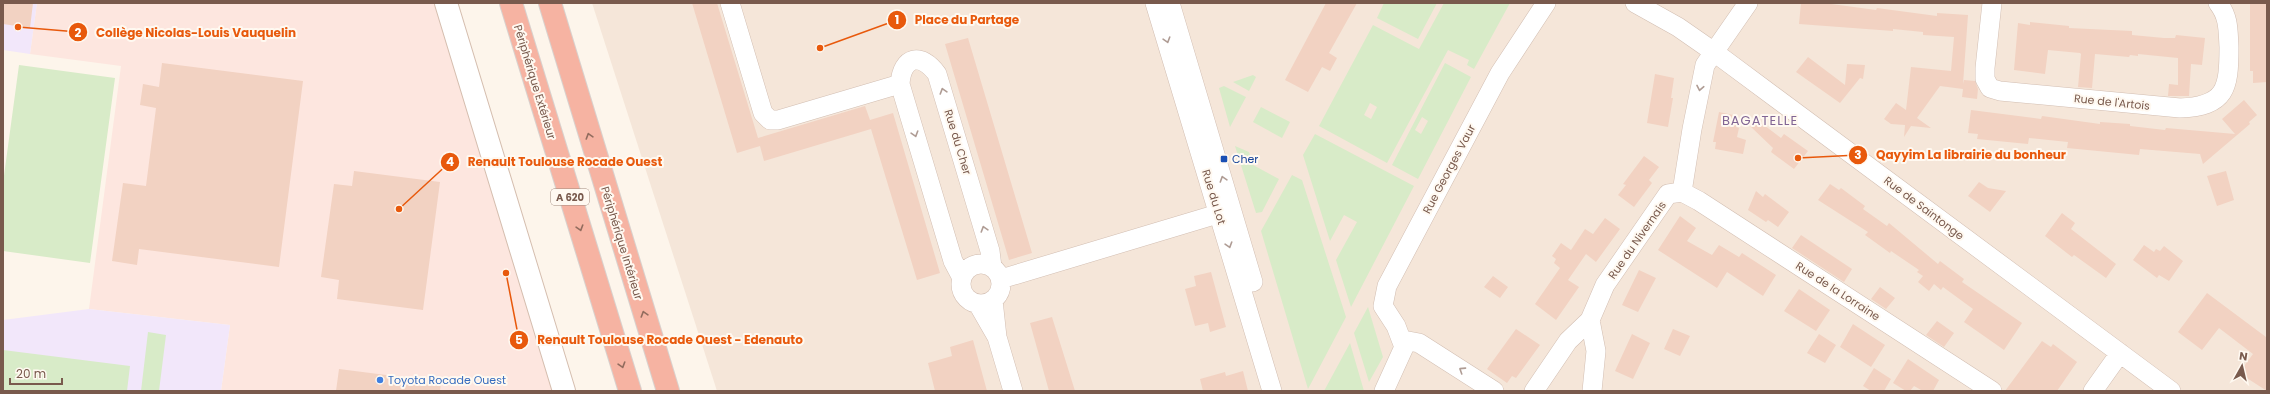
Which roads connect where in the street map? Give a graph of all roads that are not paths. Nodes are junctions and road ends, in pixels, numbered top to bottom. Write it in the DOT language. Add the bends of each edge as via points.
graph roads {
  1 [pos="446,3"];
  2 [pos="510,3"];
  3 [pos="550,3"];
  4 [pos="730,3"];
  5 [pos="1156,3"];
  6 [pos="1170,3"];
  7 [pos="1546,3"];
  8 [pos="1634,3"];
  9 [pos="1748,3"];
  10 [pos="1992,3"];
  11 [pos="2218,3"];
  12 [pos="1714,52"];
  13 [pos="900,84"];
  14 [pos="1682,192"];
  15 [pos="1226,211"];
  16 [pos="996,273"];
  17 [pos="962,278"];
  18 [pos="986,302"];
  19 [pos="1590,320"];
  20 [pos="1403,340"];
  21 [pos="2120,353"];
  22 [pos="564,391"];
  23 [pos="630,391"];
  24 [pos="668,391"];
  25 [pos="1013,391"];
  26 [pos="1272,391"];
  27 [pos="1285,391"];
  28 [pos="1384,391"];
  29 [pos="1494,391"];
  30 [pos="1534,391"];
  31 [pos="1592,391"];
  32 [pos="1992,391"];
  33 [pos="2093,391"];
  34 [pos="2171,391"];
  1 -- 22 [label="street"];
  2 -- 23 [label="highway, Périphérique Extérieur / A 620, one-way"];
  24 -- 3 [label="highway, Périphérique Intérieur / A 620, one-way"];
  4 -- 13 [label="street" via="763,113 770,120 778,120"];
  5 -- 15 [label="street, Rue du Lot, one-way"];
  15 -- 6 [label="street, Rue du Lot, one-way"];
  7 -- 20 [label="street, Rue Georges Vaur" via="1500,73 1387,286 1383,306"];
  8 -- 12 [label="street, Rue de Saintonge" via="1678,27"];
  9 -- 12 [label="street"];
  10 -- 11 [label="street, Rue de l'Artois" via="1985,68 1985,79 1990,88 2180,108 2198,107 2214,101 2223,91 2229,75 2228,26 2225,12"];
  12 -- 14 [label="street, one-way" via="1703,75"];
  12 -- 21 [label="street, Rue de Saintonge"];
  16 -- 13 [label="street, Rue du Cher, one-way" via="937,74 930,63 913,61 905,65"];
  13 -- 17 [label="street, one-way" via="953,261"];
  14 -- 19 [label="street, Rue du Nivernais" via="1668,194 1605,285"];
  14 -- 32 [label="street, Rue de la Lorraine"];
  15 -- 16 [label="street"];
  15 -- 26 [label="street, Rue du Lot, one-way"];
  15 -- 27 [label="street, Rue du Lot"];
  16 -- 17 [label="street" via="983,264 967,270"];
  16 -- 18 [label="street, Rue du Cher" via="1001,287"];
  17 -- 18 [label="street" via="963,293 971,302"];
  18 -- 25 [label="street"];
  19 -- 30 [label="street, Rue du Nivernais" via="1568,341"];
  19 -- 31 [label="street" via="1596,351"];
  20 -- 28 [label="street" via="1403,353"];
  29 -- 20 [label="street, one-way" via="1419,343"];
  21 -- 33 [label="street"];
  21 -- 34 [label="street, Rue de Saintonge"];
}
